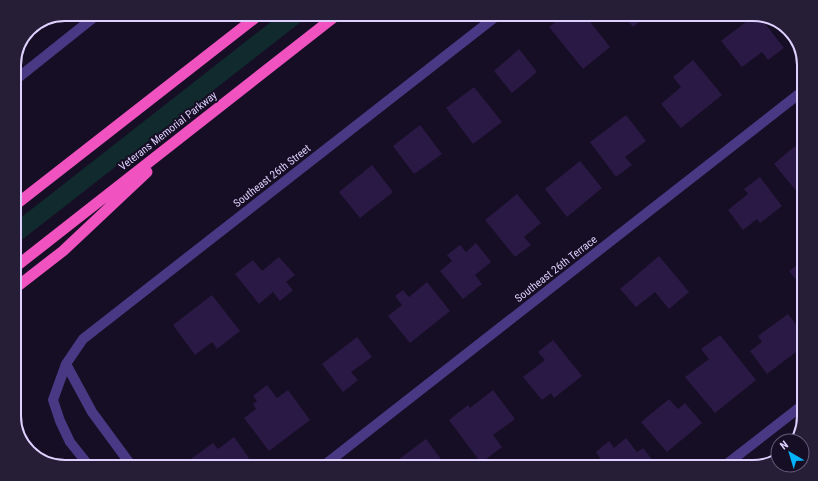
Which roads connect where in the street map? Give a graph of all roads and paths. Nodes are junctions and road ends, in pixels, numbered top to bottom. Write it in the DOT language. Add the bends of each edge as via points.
graph roads {
  1 [pos="89,21"];
  2 [pos="251,21"];
  3 [pos="329,21"];
  4 [pos="490,21"];
  5 [pos="21,75"];
  6 [pos="797,95"];
  7 [pos="198,124"];
  8 [pos="21,201"];
  9 [pos="21,263"];
  10 [pos="21,284"];
  11 [pos="66,364"];
  12 [pos="797,409"];
  13 [pos="84,460"];
  14 [pos="127,460"];
  15 [pos="331,460"];
  16 [pos="732,460"];
  1 -- 5 [label="street"];
  2 -- 8 [label="highway"];
  3 -- 7 [label="highway, Veterans Memorial Parkway"];
  4 -- 11 [label="street, Southeast 26th Street" via="83,339"];
  6 -- 15 [label="street, Southeast 26th Terrace"];
  7 -- 9 [label="highway, Veterans Memorial Parkway"];
  7 -- 10 [label="highway" via="63,251"];
  11 -- 13 [label="street, Southeast 26th Street" via="53,400 70,442"];
  11 -- 14 [label="street" via="92,412"];
  12 -- 16 [label="street"];
}
